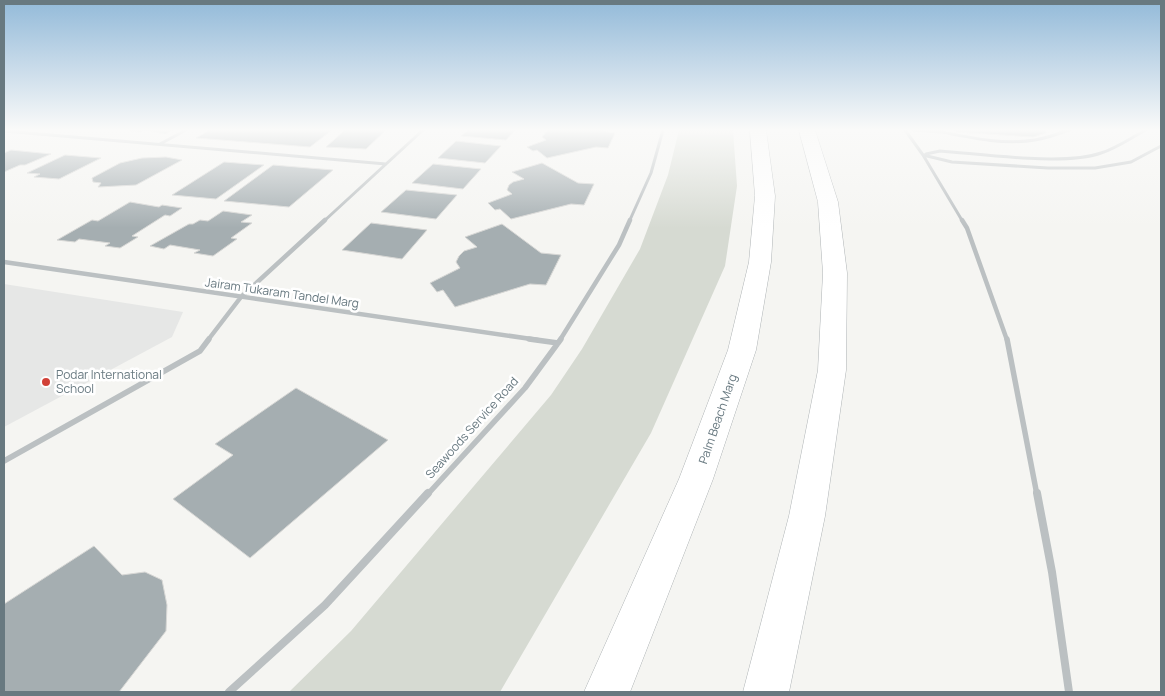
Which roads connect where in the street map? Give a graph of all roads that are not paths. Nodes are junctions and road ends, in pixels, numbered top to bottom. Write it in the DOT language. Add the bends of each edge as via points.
graph roads {
  1 [pos="369,162"];
  2 [pos="654,162"];
  3 [pos="761,162"];
  4 [pos="816,162"];
  5 [pos="928,162"];
  6 [pos="968,162"];
  7 [pos="1127,162"];
  8 [pos="386,164"];
  9 [pos="4,262"];
  10 [pos="241,297"];
  11 [pos="558,344"];
  12 [pos="4,461"];
  13 [pos="230,692"];
  14 [pos="607,692"];
  15 [pos="766,692"];
  16 [pos="1069,692"];
  1 -- 8 [label="street"];
  2 -- 11 [label="street, Seawoods Service Road" via="619,245"];
  3 -- 14 [label="main road, Palm Beach Marg" via="765,196 760,262 742,350 696,479"];
  4 -- 15 [label="main road" via="828,202 835,273 832,370 807,516"];
  5 -- 16 [label="street" via="967,228 1007,339 1052,572"];
  6 -- 7 [label="street" via="1095,168"];
  8 -- 10 [label="street"];
  9 -- 10 [label="street, Jairam Tukaram Tandel Marg"];
  10 -- 11 [label="street, Jairam Tukaram Tandel Marg"];
  10 -- 12 [label="street" via="200,351"];
  11 -- 13 [label="street, Seawoods Service Road" via="525,388 324,605"];
}
